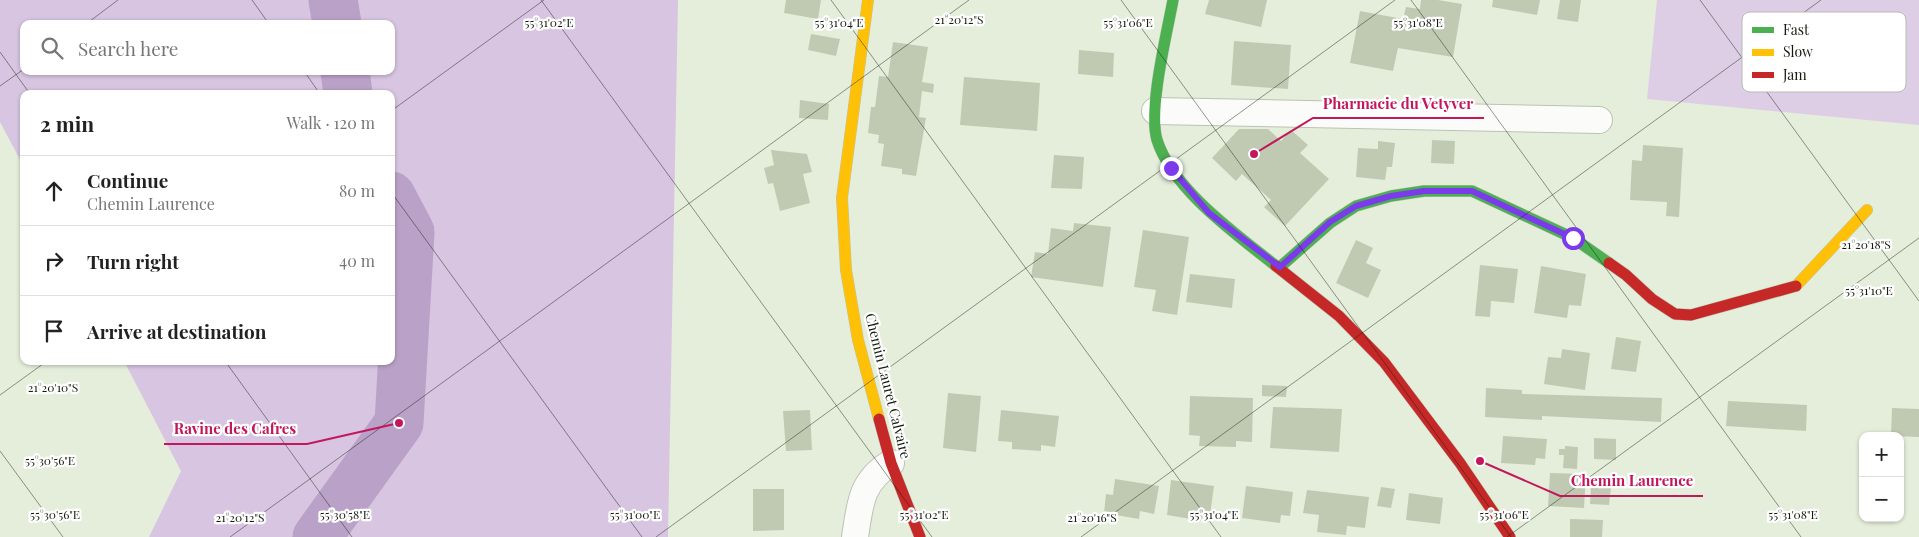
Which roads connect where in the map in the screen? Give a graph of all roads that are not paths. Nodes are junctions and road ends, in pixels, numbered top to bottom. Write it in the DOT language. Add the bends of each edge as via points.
graph roads {
  1 [pos="868,0"];
  2 [pos="1173,0"];
  3 [pos="1156,111"];
  4 [pos="1599,120"];
  5 [pos="1867,210"];
  6 [pos="1280,267"];
  7 [pos="891,463"];
  8 [pos="855,537"];
  9 [pos="920,537"];
  10 [pos="1510,537"];
  1 -- 7 [label="street, Chemin Lauret Calvaire" via="842,198 846,270 858,340"];
  2 -- 3 [label="street"];
  3 -- 4 [label="street"];
  3 -- 6 [label="street" via="1157,138 1171,168 1209,213"];
  5 -- 6 [label="street" via="1797,286 1691,315 1675,314 1652,299 1626,275 1573,238 1472,191 1424,191 1356,206 1330,222"];
  6 -- 10 [label="street" via="1339,316 1384,362 1460,463"];
  7 -- 8 [label="street" via="878,471 867,484 859,508"];
  7 -- 9 [label="street, Chemin Lauret Calvaire"];
}
